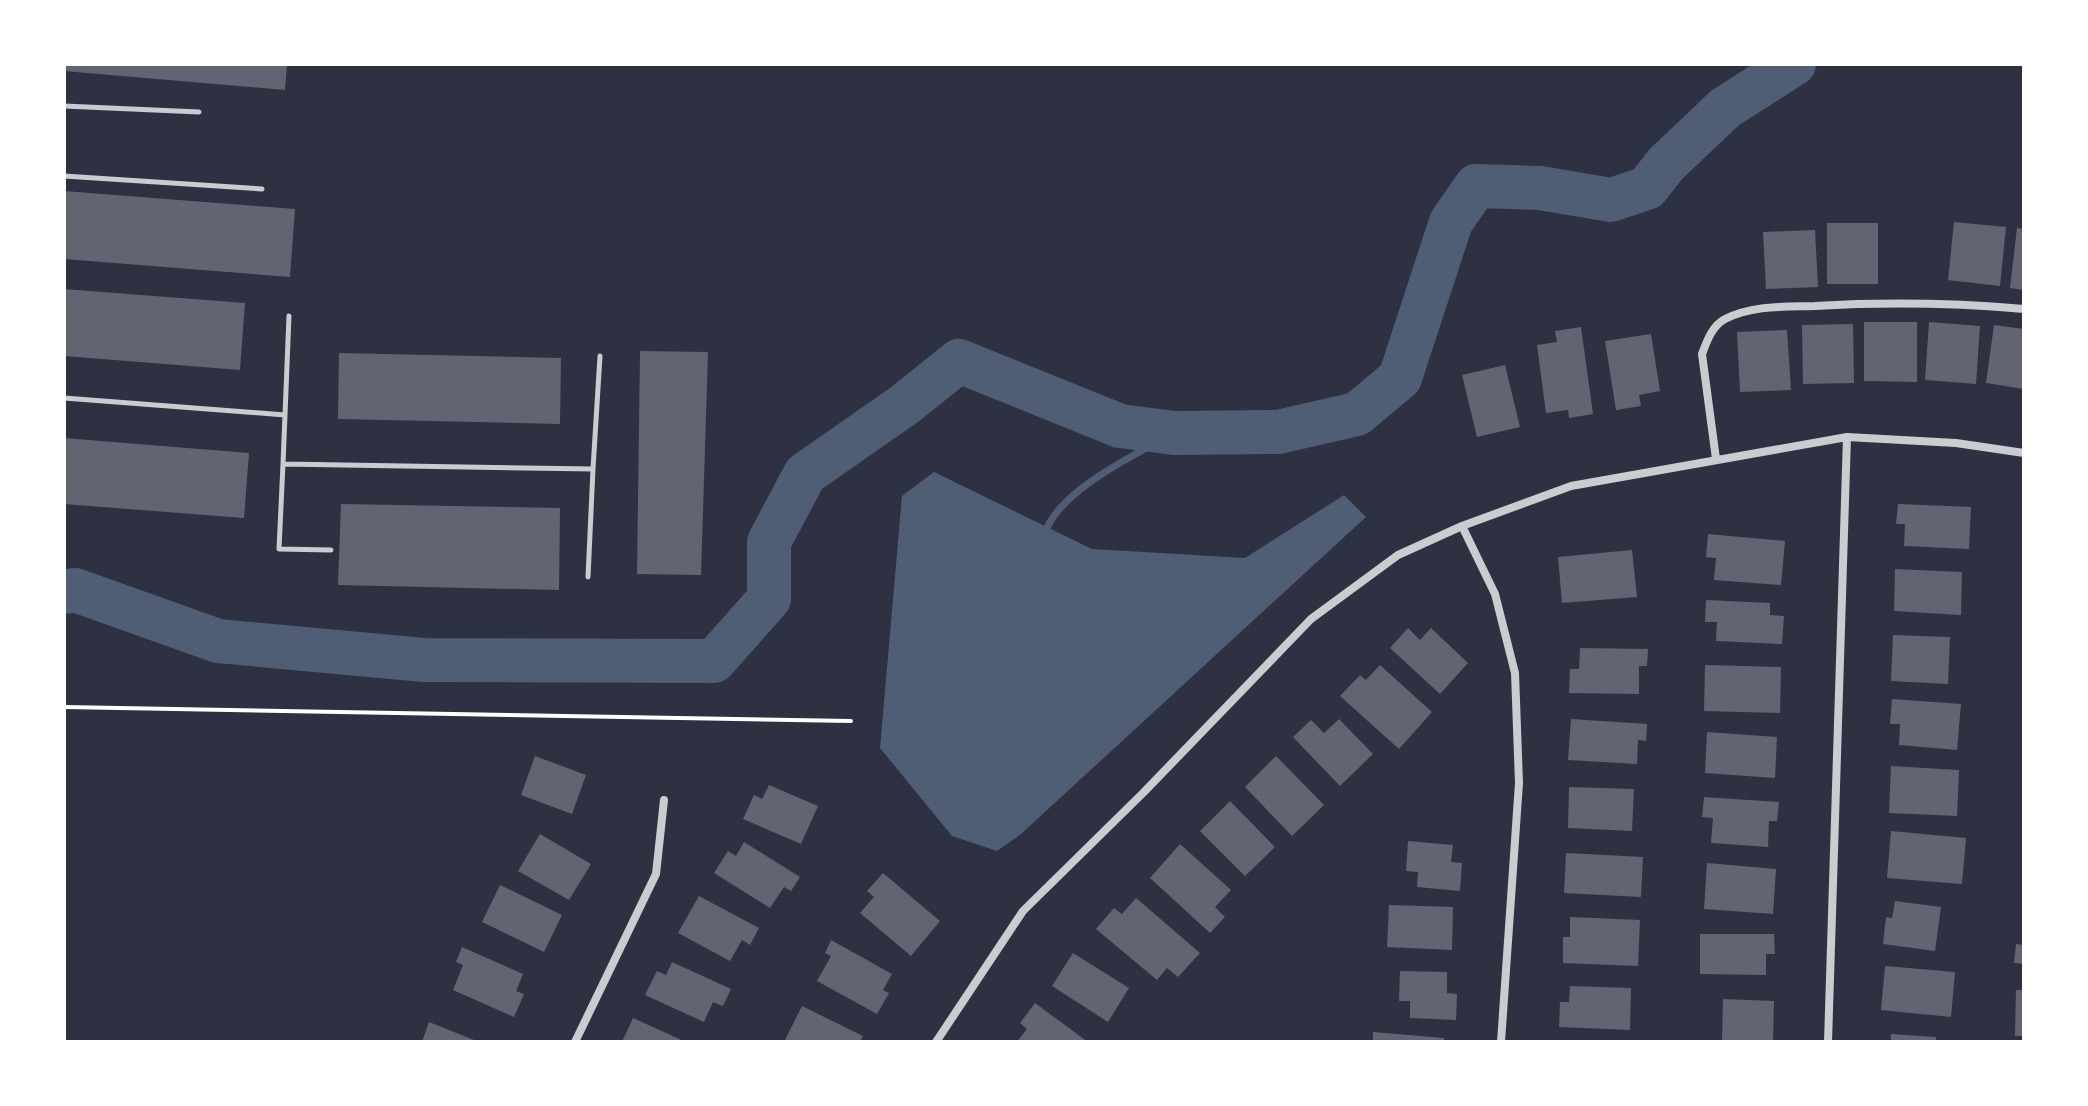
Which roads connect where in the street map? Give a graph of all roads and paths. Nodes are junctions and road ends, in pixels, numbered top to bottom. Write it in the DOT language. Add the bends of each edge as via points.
graph roads {
  1 [pos="64,106"];
  2 [pos="199,112"];
  3 [pos="64,176"];
  4 [pos="262,189"];
  5 [pos="2024,309"];
  6 [pos="289,316"];
  7 [pos="600,356"];
  8 [pos="64,398"];
  9 [pos="285,415"];
  10 [pos="1847,437"];
  11 [pos="2024,453"];
  12 [pos="1716,459"];
  13 [pos="283,464"];
  14 [pos="593,469"];
  15 [pos="1462,526"];
  16 [pos="331,550"];
  17 [pos="588,577"];
  18 [pos="64,707"];
  19 [pos="851,721"];
  20 [pos="664,800"];
  21 [pos="575,1042"];
  22 [pos="936,1042"];
  23 [pos="1501,1042"];
  24 [pos="1828,1042"];
  1 -- 2 [label="lane"];
  3 -- 4 [label="lane"];
  5 -- 12 [label="street" via="1877,303 1750,309 1721,321 1702,354"];
  6 -- 9 [label="lane"];
  7 -- 14 [label="lane"];
  8 -- 9 [label="lane"];
  9 -- 13 [label="lane"];
  10 -- 11 [label="street"];
  10 -- 12 [label="street"];
  10 -- 24 [label="street"];
  12 -- 15 [label="street" via="1571,486"];
  13 -- 14 [label="lane"];
  13 -- 16 [label="lane" via="279,549"];
  14 -- 17 [label="lane"];
  15 -- 22 [label="street" via="1398,555 1311,619 1023,911"];
  15 -- 23 [label="street" via="1495,594 1515,673 1519,783"];
  18 -- 19 [label="path"];
  20 -- 21 [label="street" via="656,874"];
}
